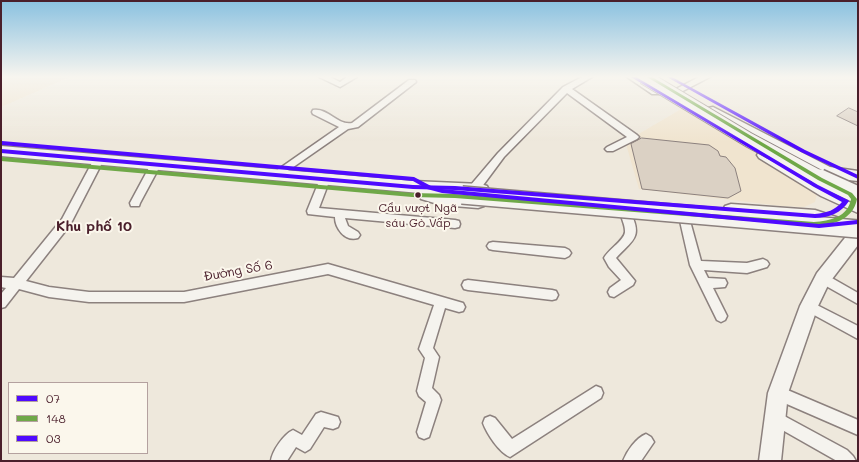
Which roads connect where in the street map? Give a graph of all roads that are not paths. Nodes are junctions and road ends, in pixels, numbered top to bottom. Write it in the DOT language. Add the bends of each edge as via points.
graph roads {
  1 [pos="390,99"];
  2 [pos="557,99"];
  3 [pos="580,99"];
  4 [pos="669,99"];
  5 [pos="680,99"];
  6 [pos="690,99"];
  7 [pos="316,112"];
  8 [pos="345,127"];
  9 [pos="610,149"];
  10 [pos="1,151"];
  11 [pos="99,159"];
  12 [pos="156,164"];
  13 [pos="818,168"];
  14 [pos="276,175"];
  15 [pos="858,176"];
  16 [pos="838,178"];
  17 [pos="325,179"];
  18 [pos="858,186"];
  19 [pos="413,187"];
  20 [pos="468,192"];
  21 [pos="854,201"];
  22 [pos="135,203"];
  23 [pos="340,213"];
  24 [pos="626,215"];
  25 [pos="815,216"];
  26 [pos="685,221"];
  27 [pos="455,224"];
  28 [pos="858,231"];
  29 [pos="354,235"];
  30 [pos="493,246"];
  31 [pos="565,253"];
  32 [pos="763,264"];
  33 [pos="696,265"];
  34 [pos="823,278"];
  35 [pos="1,282"];
  36 [pos="704,283"];
  37 [pos="721,283"];
  38 [pos="18,284"];
  39 [pos="468,285"];
  40 [pos="614,292"];
  41 [pos="552,295"];
  42 [pos="858,298"];
  43 [pos="441,302"];
  44 [pos="1,303"];
  45 [pos="808,306"];
  46 [pos="459,307"];
  47 [pos="721,316"];
  48 [pos="858,333"];
  49 [pos="596,393"];
  50 [pos="778,393"];
  51 [pos="775,418"];
  52 [pos="333,422"];
  53 [pos="490,423"];
  54 [pos="858,428"];
  55 [pos="424,432"];
  56 [pos="646,442"];
  57 [pos="279,461"];
  58 [pos="631,461"];
  59 [pos="770,461"];
  60 [pos="848,461"];
  1 -- 8 [label="street" via="355,125"];
  2 -- 20 [label="street"];
  3 -- 9 [label="street" via="634,137"];
  4 -- 21 [label="main road" via="816,186"];
  5 -- 21 [label="main road, bridge" via="787,162 831,184"];
  6 -- 13 [label="main road"];
  7 -- 8 [label="street"];
  8 -- 14 [label="street"];
  10 -- 11 [label="main road"];
  11 -- 12 [label="main road"];
  11 -- 38 [label="street" via="66,222"];
  12 -- 14 [label="main road"];
  12 -- 22 [label="street"];
  13 -- 15 [label="main road" via="837,174"];
  13 -- 16 [label="main road"];
  14 -- 17 [label="main road"];
  16 -- 18 [label="main road"];
  16 -- 21 [label="main road" via="846,184 850,190 849,196"];
  17 -- 19 [label="main road"];
  17 -- 23 [label="street" via="312,211"];
  19 -- 20 [label="main road"];
  19 -- 24 [label="main road" via="426,195 441,199"];
  20 -- 25 [label="main road"];
  20 -- 28 [label="main road, bridge"];
  21 -- 25 [label="main road" via="832,214"];
  23 -- 27 [label="street"];
  23 -- 29 [label="street" via="340,224 346,232"];
  24 -- 26 [label="main road"];
  24 -- 40 [label="street" via="631,231 626,242 610,258 629,281"];
  25 -- 28 [label="main road"];
  26 -- 28 [label="main road" via="819,234"];
  26 -- 33 [label="street"];
  28 -- 34 [label="main road"];
  30 -- 31 [label="street"];
  32 -- 33 [label="street" via="747,268"];
  33 -- 36 [label="street"];
  34 -- 42 [label="street"];
  34 -- 45 [label="main road"];
  35 -- 38 [label="street, Đường Số 6"];
  36 -- 37 [label="street"];
  36 -- 47 [label="street"];
  38 -- 43 [label="street, Đường Số 6" via="88,298 184,297 328,269"];
  38 -- 44 [label="street"];
  39 -- 41 [label="street"];
  43 -- 46 [label="street, Đường Số 6"];
  43 -- 55 [label="street" via="426,349 432,357 424,391 434,400"];
  45 -- 48 [label="street"];
  45 -- 50 [label="main road"];
  49 -- 53 [label="street" via="510,449"];
  50 -- 51 [label="main road"];
  50 -- 54 [label="street"];
  51 -- 59 [label="main road"];
  51 -- 60 [label="street" via="842,455"];
  52 -- 57 [label="street" via="321,419 305,444 293,438"];
  56 -- 58 [label="street"];
}
